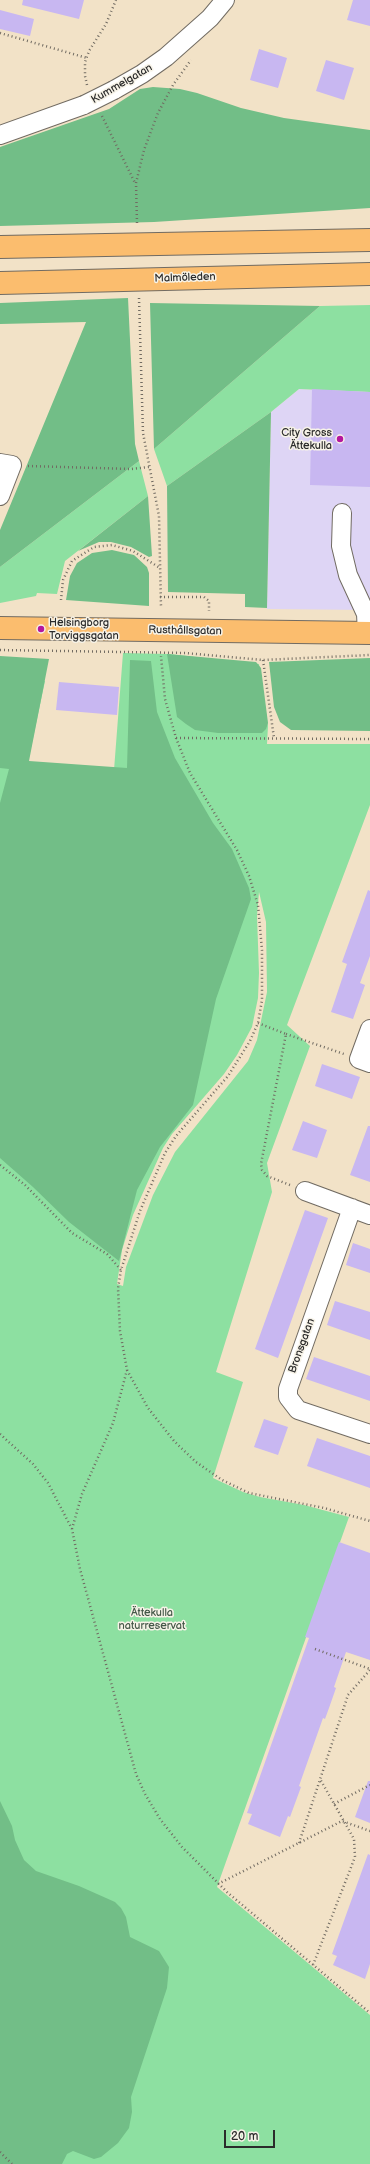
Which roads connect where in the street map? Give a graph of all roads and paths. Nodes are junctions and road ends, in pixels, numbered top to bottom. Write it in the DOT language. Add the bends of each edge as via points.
graph roads {
  1 [pos="116,0"];
  2 [pos="224,0"];
  3 [pos="0,33"];
  4 [pos="194,55"];
  5 [pos="87,58"];
  6 [pos="91,102"];
  7 [pos="0,135"];
  8 [pos="136,183"];
  9 [pos="137,223"];
  10 [pos="370,240"];
  11 [pos="0,247"];
  12 [pos="370,274"];
  13 [pos="0,283"];
  14 [pos="139,298"];
  15 [pos="6,464"];
  16 [pos="149,467"];
  17 [pos="0,496"];
  18 [pos="342,512"];
  19 [pos="160,568"];
  20 [pos="160,597"];
  21 [pos="61,600"];
  22 [pos="161,608"];
  23 [pos="208,611"];
  24 [pos="0,628"];
  25 [pos="368,633"];
  26 [pos="0,650"];
  27 [pos="370,655"];
  28 [pos="161,656"];
  29 [pos="263,660"];
  30 [pos="176,738"];
  31 [pos="274,738"];
  32 [pos="370,739"];
  33 [pos="258,1023"];
  34 [pos="370,1029"];
  35 [pos="286,1034"];
  36 [pos="365,1061"];
  37 [pos="0,1165"];
  38 [pos="305,1191"];
  39 [pos="352,1208"];
  40 [pos="370,1215"];
  41 [pos="121,1270"];
  42 [pos="127,1370"];
  43 [pos="0,1434"];
  44 [pos="370,1434"];
  45 [pos="370,1521"];
  46 [pos="72,1529"];
  47 [pos="315,1649"];
  48 [pos="370,1670"];
  49 [pos="320,1779"];
  50 [pos="370,1785"];
  51 [pos="334,1804"];
  52 [pos="342,1821"];
  53 [pos="370,1831"];
  54 [pos="299,1843"];
  55 [pos="218,1884"];
  56 [pos="313,1965"];
  57 [pos="370,2013"];
  58 [pos="0,2152"];
  59 [pos="12,2164"];
  1 -- 5 [label="path"];
  2 -- 6 [label="street, Kummelgatan, bridge" via="210,18 166,57 142,74"];
  3 -- 5 [label="path"];
  4 -- 8 [label="path" via="173,85 158,113 144,150"];
  5 -- 6 [label="path" via="85,76"];
  6 -- 7 [label="street, Kummelgatan"];
  6 -- 8 [label="path"];
  8 -- 9 [label="path"];
  10 -- 11 [label="main road"];
  12 -- 13 [label="main road, Malmöleden"];
  14 -- 16 [label="path" via="143,433"];
  15 -- 16 [label="path" via="131,469"];
  15 -- 17 [label="street"];
  16 -- 19 [label="path" via="159,516"];
  18 -- 25 [label="street" via="341,546 348,575 365,611"];
  19 -- 20 [label="path"];
  19 -- 21 [label="path" via="134,551 112,545 94,547 72,561 63,580"];
  20 -- 22 [label="path"];
  20 -- 23 [label="path" via="204,597 209,602"];
  24 -- 25 [label="main road, Rusthållsgatan"];
  26 -- 29 [label="path" via="185,653"];
  27 -- 29 [label="path"];
  28 -- 30 [label="path" via="165,699"];
  29 -- 31 [label="path"];
  30 -- 31 [label="path"];
  30 -- 33 [label="path" via="190,774 237,850 256,898 261,927 263,972"];
  31 -- 32 [label="path"];
  33 -- 35 [label="path"];
  33 -- 41 [label="path" via="228,1076 186,1123 165,1153 146,1193"];
  34 -- 36 [label="street"];
  35 -- 36 [label="path"];
  35 -- 38 [label="path" via="262,1170 272,1179"];
  37 -- 41 [label="path" via="25,1185 72,1232 107,1254"];
  38 -- 39 [label="street"];
  39 -- 40 [label="street"];
  39 -- 44 [label="street, Bronsgatan" via="288,1389 288,1397 298,1410"];
  41 -- 42 [label="path" via="119,1316"];
  42 -- 45 [label="path" via="148,1408 174,1441 196,1462 222,1480 249,1493 318,1506"];
  42 -- 46 [label="path" via="113,1423 82,1494"];
  43 -- 46 [label="path" via="33,1464 48,1483"];
  46 -- 55 [label="path" via="82,1577 136,1774 160,1820"];
  47 -- 48 [label="path"];
  48 -- 49 [label="path" via="348,1695"];
  49 -- 51 [label="path"];
  49 -- 54 [label="path"];
  50 -- 51 [label="path"];
  51 -- 52 [label="path"];
  52 -- 53 [label="path"];
  52 -- 54 [label="path"];
  52 -- 56 [label="path" via="354,1839 355,1857"];
  54 -- 55 [label="path"];
  55 -- 56 [label="path"];
  56 -- 57 [label="path"];
  58 -- 59 [label="path"];
}
